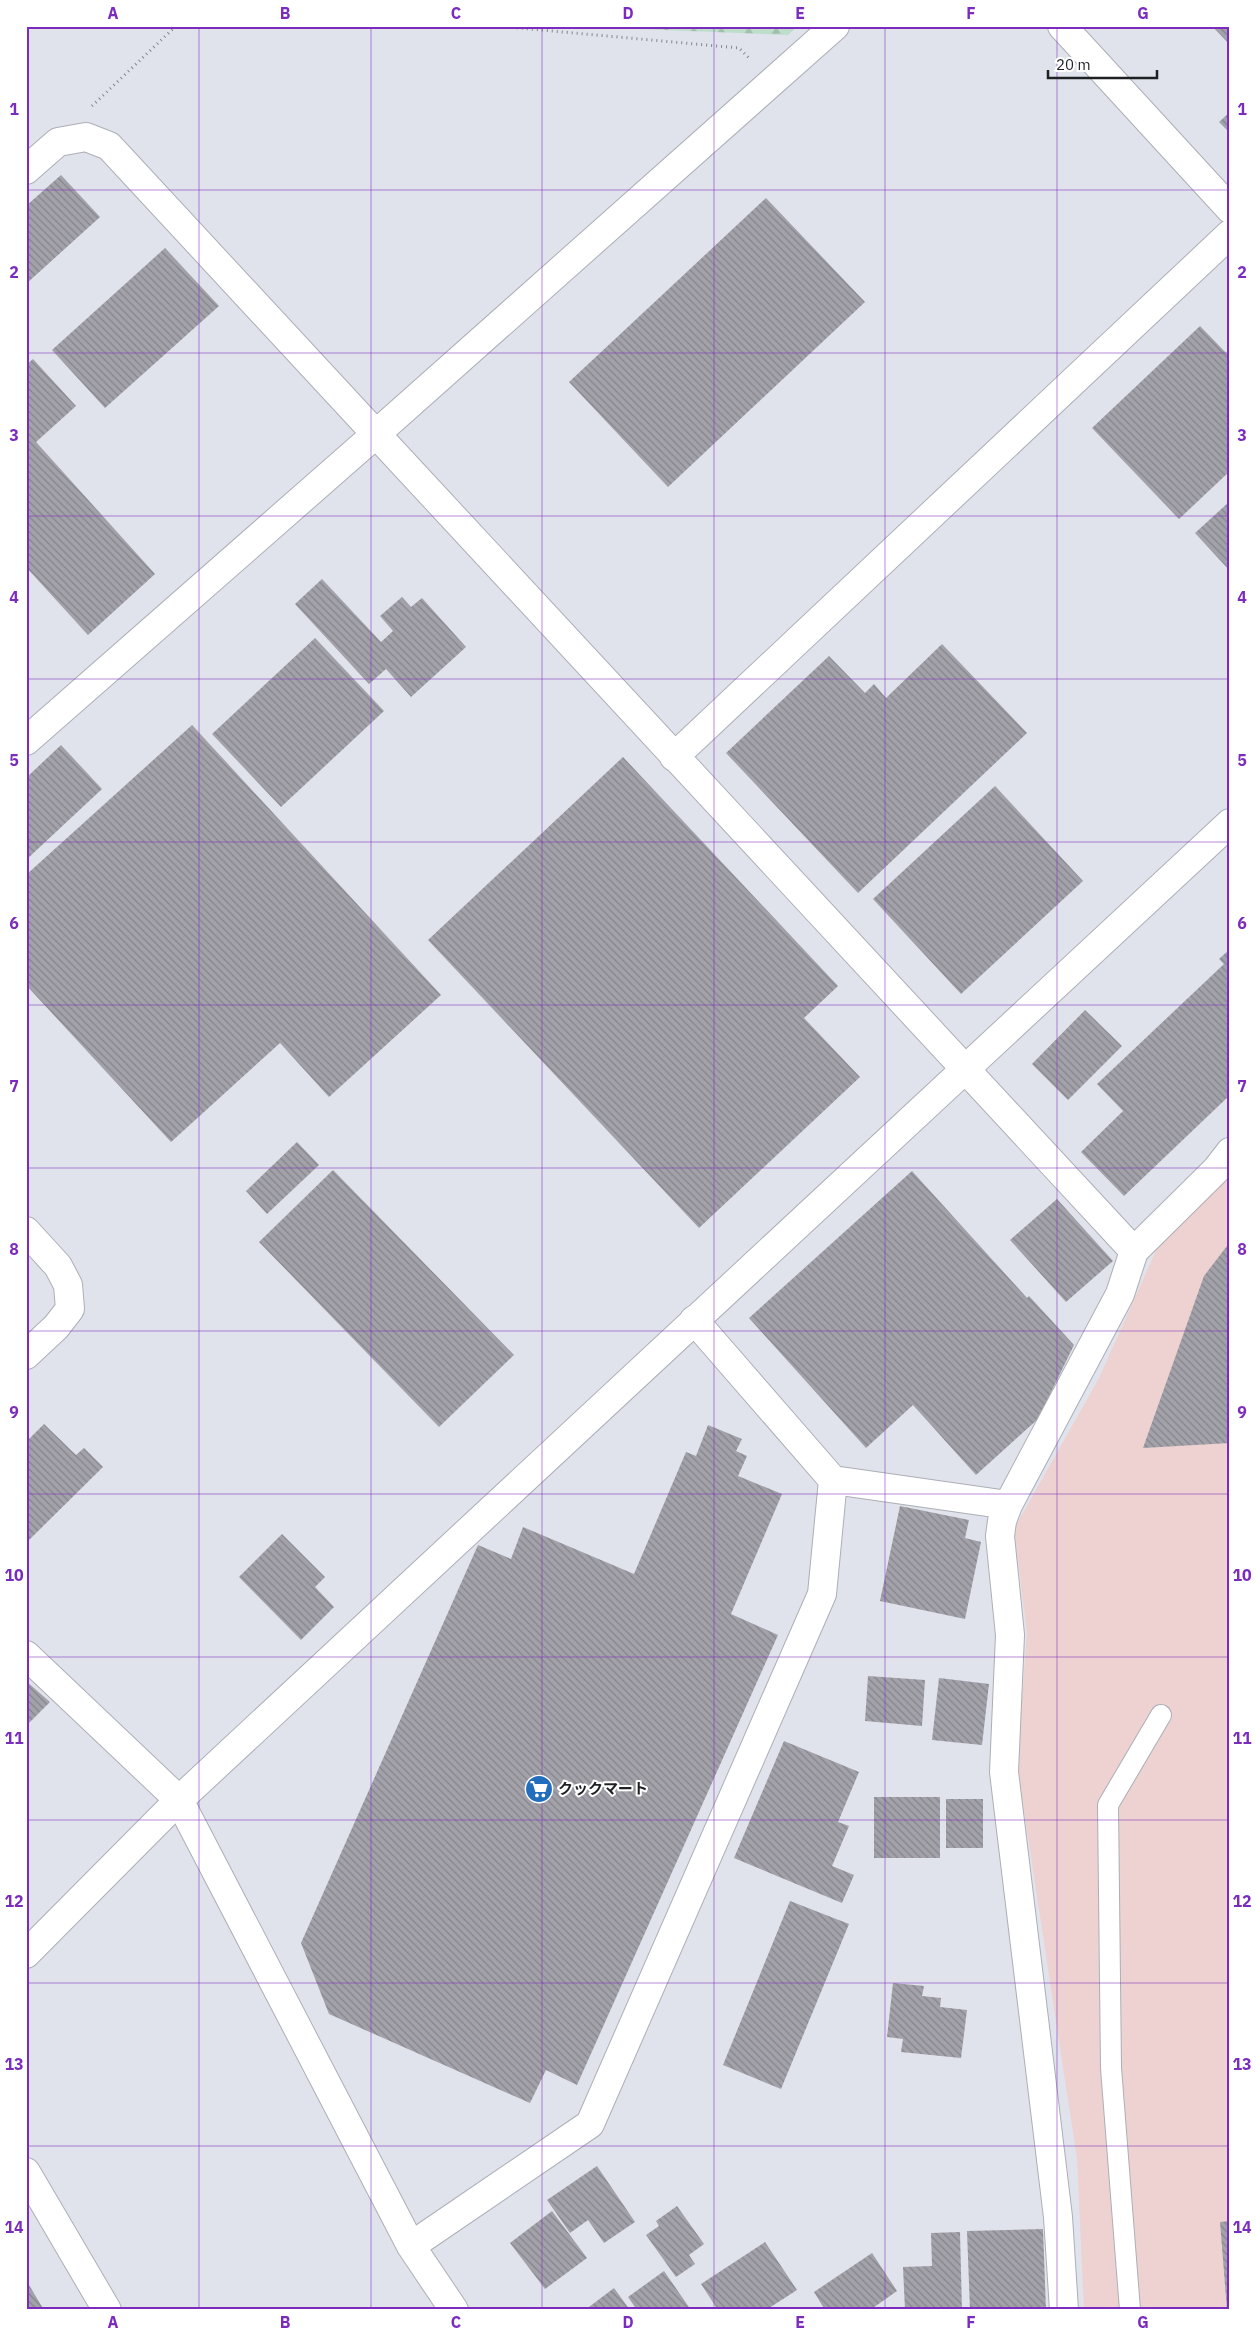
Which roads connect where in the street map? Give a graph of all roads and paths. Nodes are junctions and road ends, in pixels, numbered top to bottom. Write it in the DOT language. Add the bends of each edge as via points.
graph roads {
  1 [pos="176,26"];
  2 [pos="497,26"];
  3 [pos="835,26"];
  4 [pos="1062,26"];
  5 [pos="773,80"];
  6 [pos="86,137"];
  7 [pos="26,170"];
  8 [pos="1230,209"];
  9 [pos="1230,234"];
  10 [pos="376,434"];
  11 [pos="26,741"];
  12 [pos="674,757"];
  13 [pos="1230,823"];
  14 [pos="964,1068"];
  15 [pos="1230,1152"];
  16 [pos="26,1231"];
  17 [pos="1134,1251"];
  18 [pos="694,1320"];
  19 [pos="26,1355"];
  20 [pos="833,1480"];
  21 [pos="1008,1505"];
  22 [pos="26,1655"];
  23 [pos="1161,1715"];
  24 [pos="179,1800"];
  25 [pos="26,1954"];
  26 [pos="26,2172"];
  27 [pos="411,2246"];
  28 [pos="107,2310"];
  29 [pos="454,2310"];
  30 [pos="1064,2310"];
  31 [pos="1130,2310"];
  1 -- 6 [label="path" via="86,112"];
  2 -- 5 [label="path" via="739,48"];
  3 -- 5 [label="street"];
  4 -- 8 [label="street"];
  5 -- 10 [label="street"];
  6 -- 7 [label="street" via="58,142"];
  6 -- 10 [label="street" via="109,146"];
  9 -- 12 [label="street"];
  10 -- 11 [label="street"];
  10 -- 12 [label="street"];
  12 -- 14 [label="street"];
  13 -- 14 [label="street"];
  14 -- 17 [label="street"];
  14 -- 18 [label="street"];
  15 -- 17 [label="street"];
  16 -- 19 [label="street" via="58,1266 68,1285 70,1309 56,1328"];
  17 -- 21 [label="street" via="1120,1294"];
  18 -- 20 [label="street"];
  18 -- 24 [label="street"];
  20 -- 21 [label="street"];
  20 -- 27 [label="street" via="822,1594 590,2124"];
  21 -- 30 [label="street" via="1000,1536 1010,1636 1004,1772 1058,2217"];
  22 -- 24 [label="street"];
  23 -- 31 [label="lane" via="1108,1805 1111,2068"];
  24 -- 25 [label="street"];
  24 -- 27 [label="street"];
  26 -- 28 [label="street"];
  27 -- 29 [label="street"];
}
